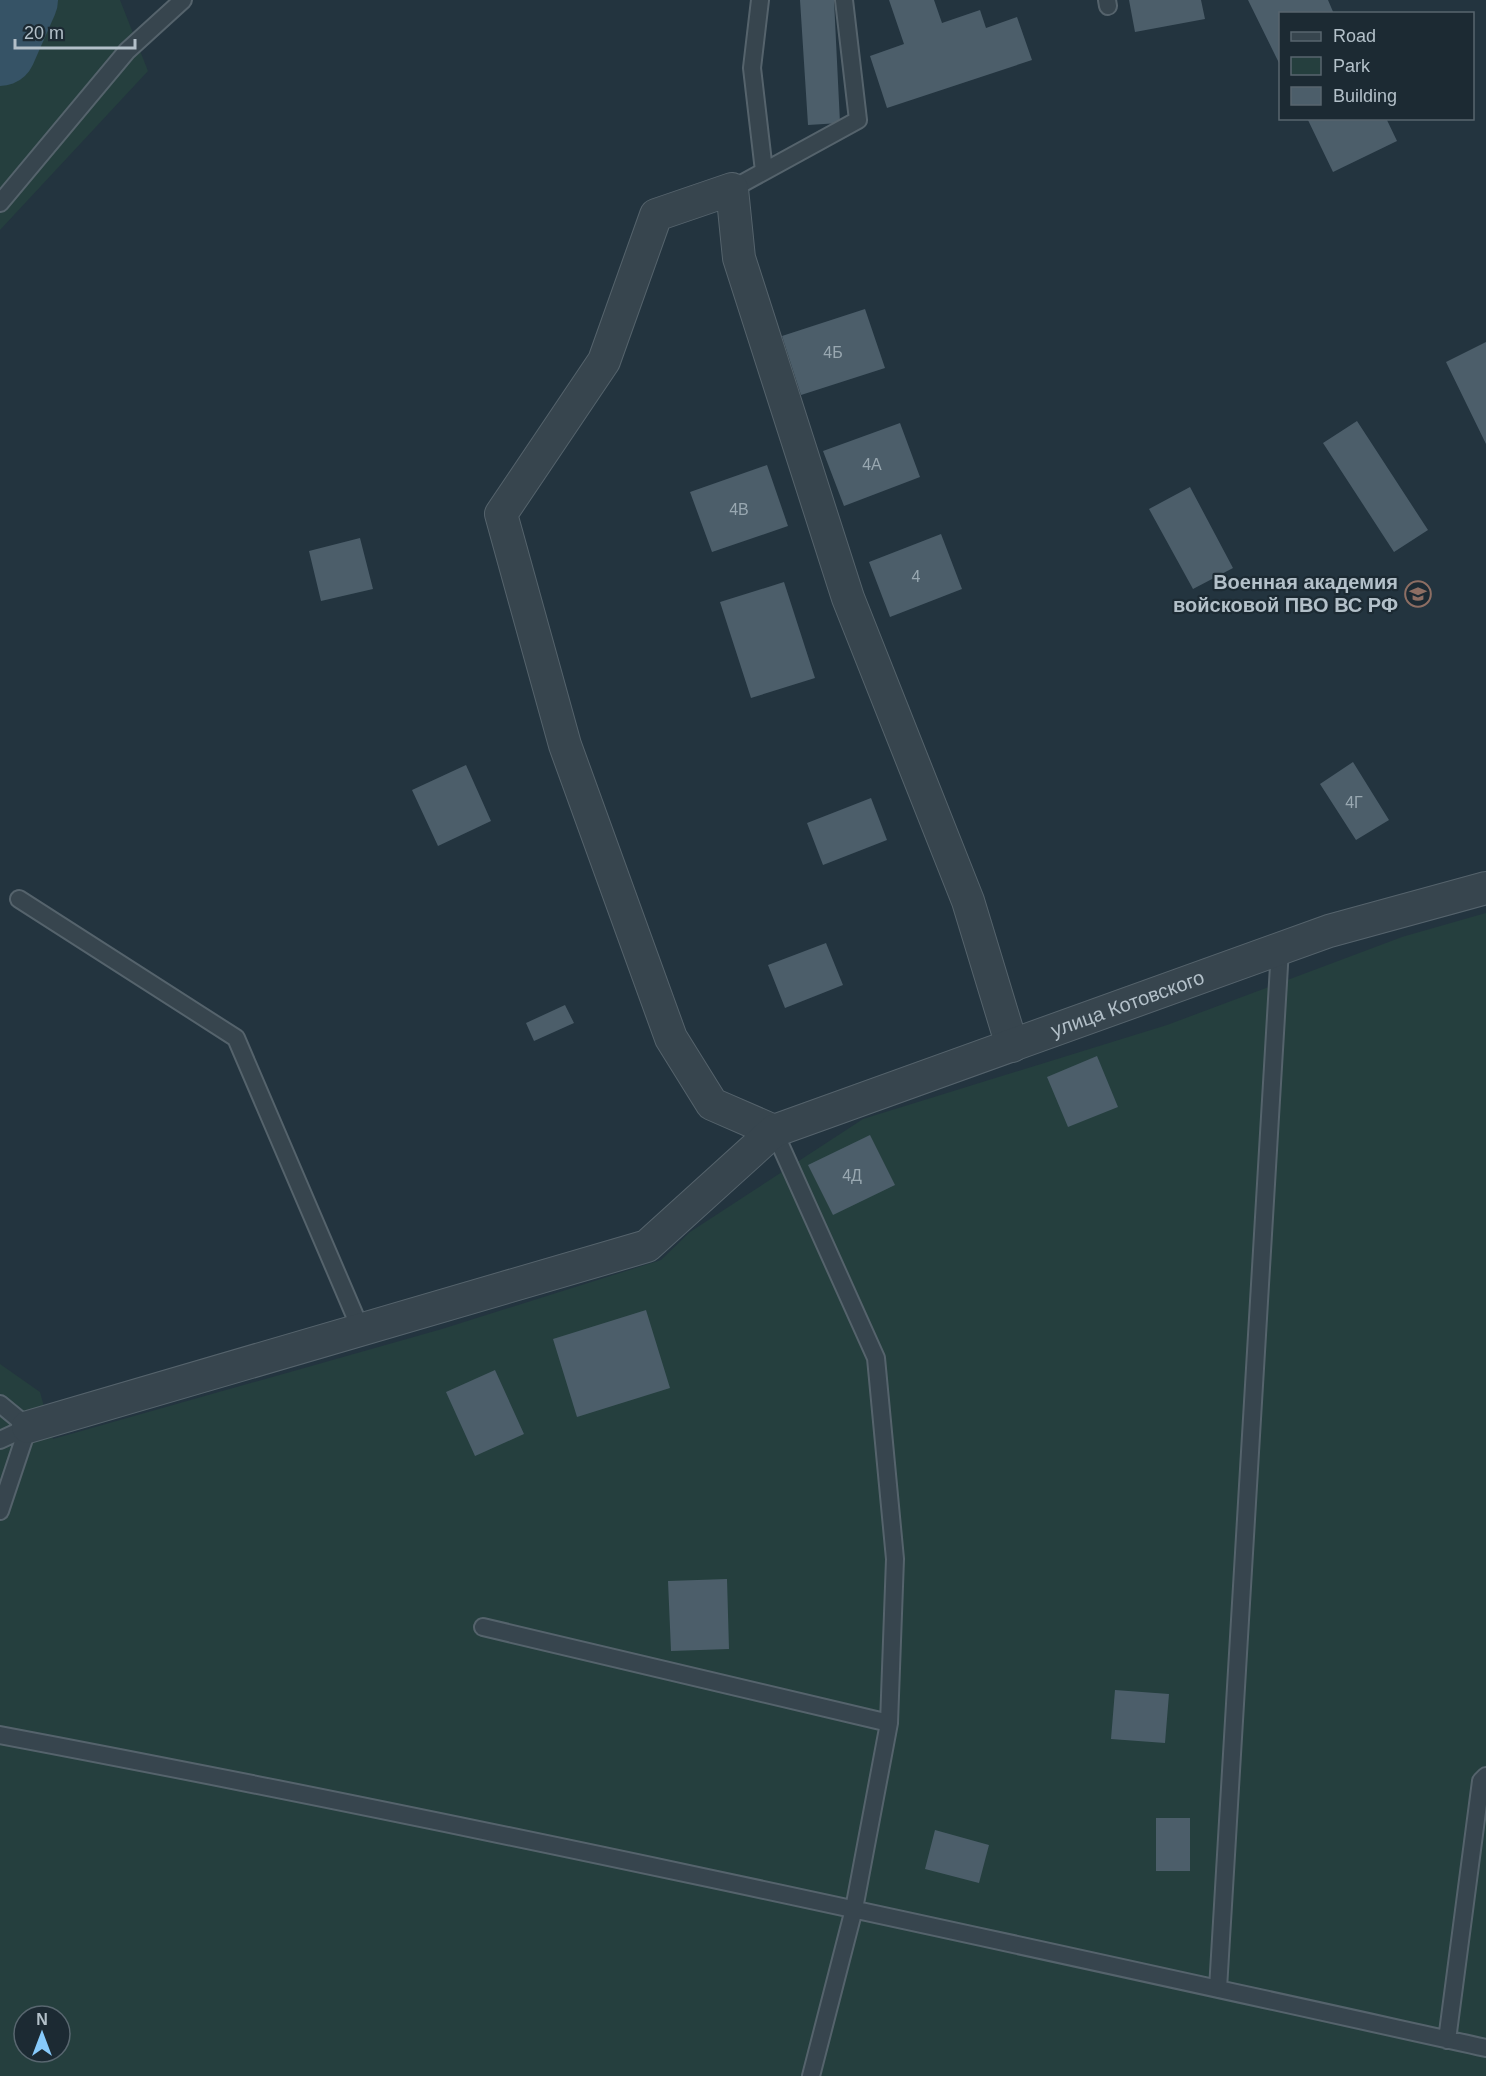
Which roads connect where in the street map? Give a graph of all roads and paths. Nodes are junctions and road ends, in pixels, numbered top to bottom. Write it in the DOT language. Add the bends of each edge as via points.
graph roads {
  1 [pos="183,0"];
  2 [pos="760,0"];
  3 [pos="844,0"];
  4 [pos="764,171"];
  5 [pos="732,189"];
  6 [pos="0,202"];
  7 [pos="1486,888"];
  8 [pos="19,899"];
  9 [pos="1280,949"];
  10 [pos="1012,1046"];
  11 [pos="774,1131"];
  12 [pos="361,1330"];
  13 [pos="0,1404"];
  14 [pos="14,1433"];
  15 [pos="0,1510"];
  16 [pos="483,1627"];
  17 [pos="889,1723"];
  18 [pos="0,1735"];
  19 [pos="1486,1776"];
  20 [pos="854,1909"];
  21 [pos="1218,1989"];
  22 [pos="1447,2040"];
  23 [pos="1486,2048"];
  24 [pos="811,2076"];
  1 -- 6 [label="lane" via="127,51"];
  2 -- 4 [label="lane" via="752,68"];
  3 -- 4 [label="lane" via="858,120"];
  4 -- 5 [label="lane"];
  5 -- 10 [label="street" via="739,258 848,598 968,901"];
  5 -- 11 [label="street" via="656,215 604,361 501,513 565,745 671,1038 712,1104"];
  7 -- 9 [label="street, улица Котовского" via="1329,931"];
  8 -- 12 [label="lane" via="236,1038"];
  9 -- 10 [label="street, улица Котовского"];
  9 -- 21 [label="lane"];
  10 -- 11 [label="street, улица Котовского"];
  11 -- 12 [label="street" via="647,1246"];
  11 -- 17 [label="lane" via="876,1358 895,1559"];
  12 -- 14 [label="street"];
  13 -- 14 [label="lane"];
  14 -- 15 [label="lane"];
  16 -- 17 [label="lane"];
  17 -- 20 [label="lane"];
  18 -- 20 [label="lane"];
  19 -- 22 [label="lane" via="1481,1781"];
  20 -- 21 [label="lane"];
  20 -- 24 [label="lane"];
  21 -- 22 [label="lane"];
  22 -- 23 [label="lane"];
}
